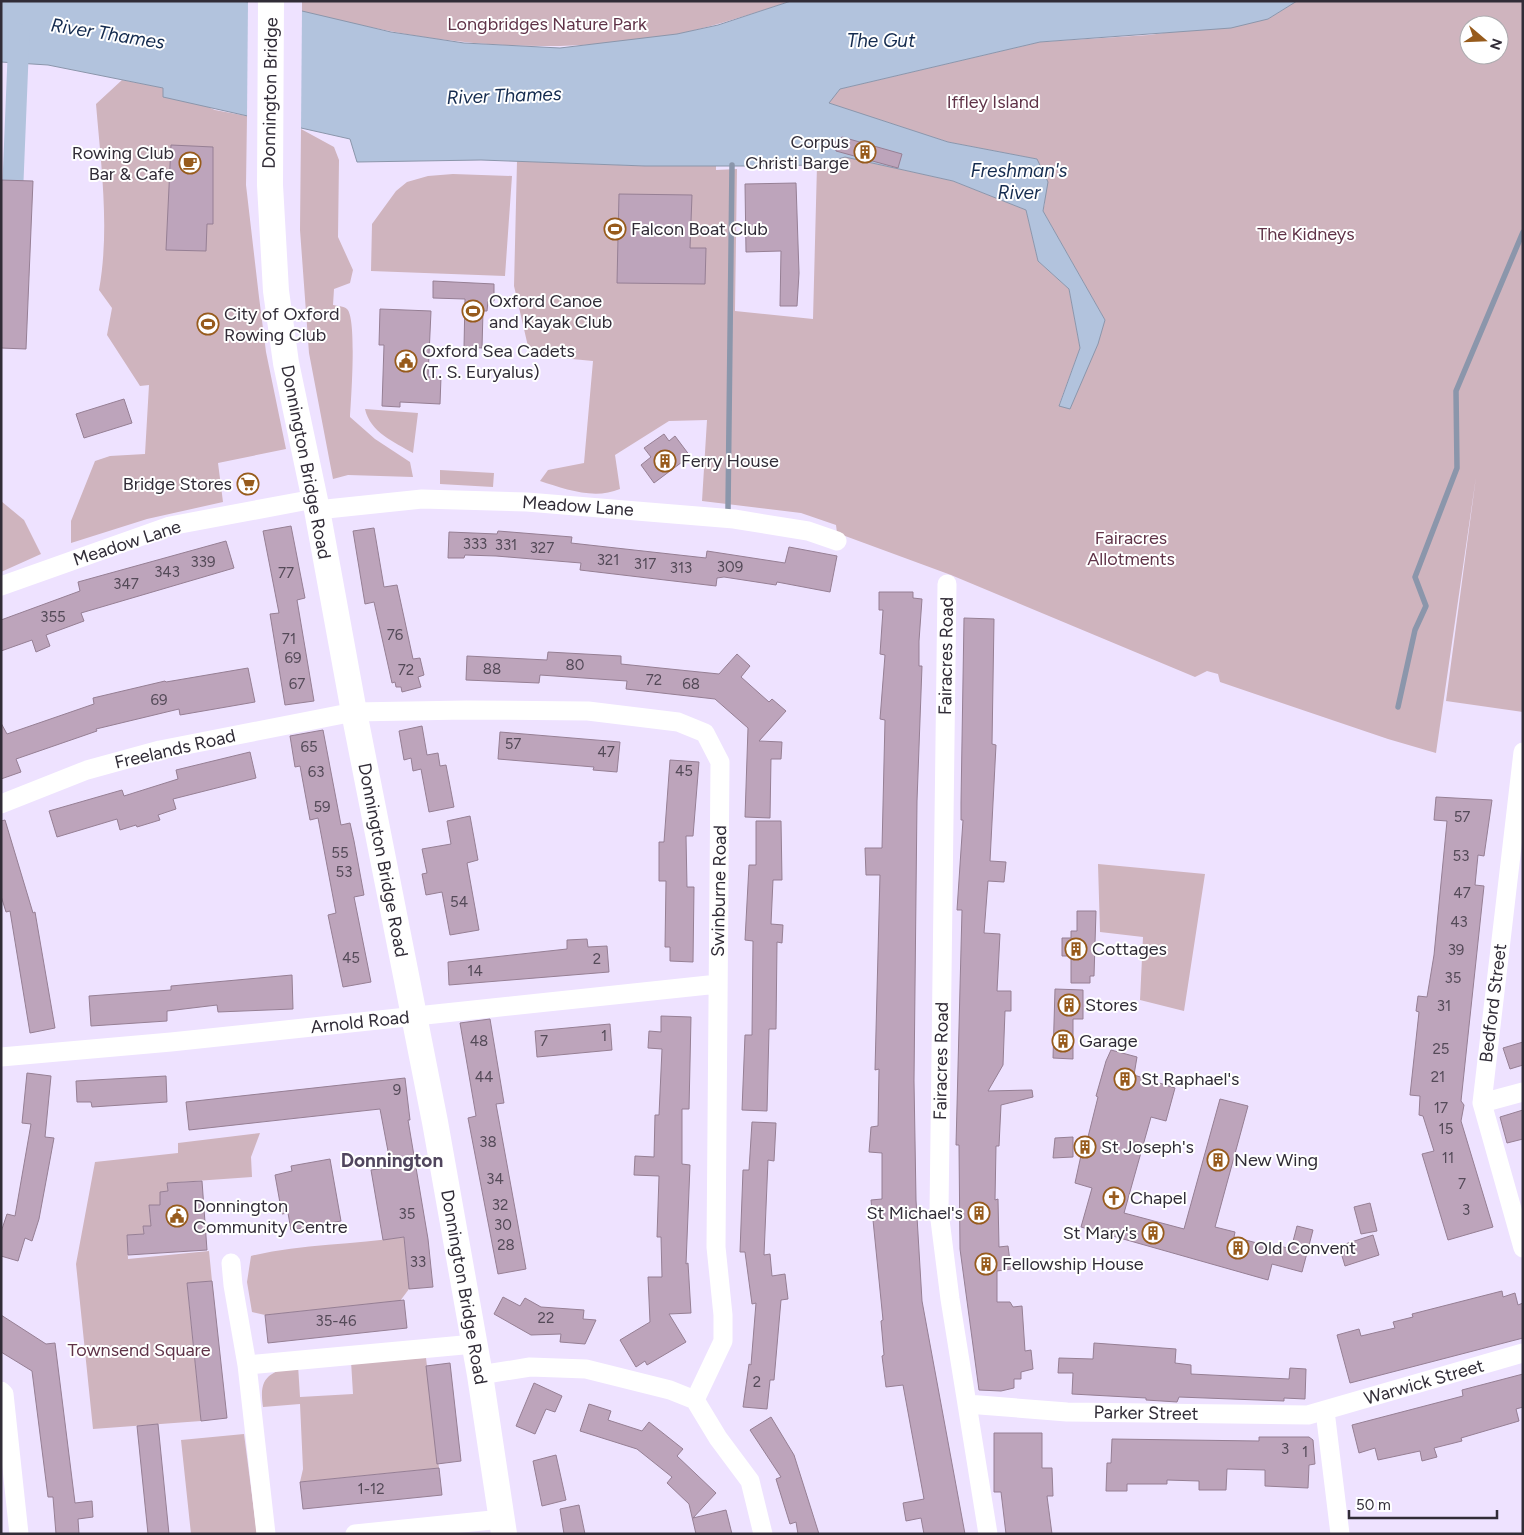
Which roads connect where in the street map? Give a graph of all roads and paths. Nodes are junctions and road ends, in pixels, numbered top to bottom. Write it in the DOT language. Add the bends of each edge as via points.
graph roads {
  1 [pos="271,1"];
  2 [pos="270,185"];
  3 [pos="316,504"];
  4 [pos="837,542"];
  5 [pos="947,584"];
  6 [pos="1,586"];
  7 [pos="354,712"];
  8 [pos="1523,752"];
  9 [pos="1,804"];
  10 [pos="718,984"];
  11 [pos="413,1017"];
  12 [pos="1,1057"];
  13 [pos="1523,1092"];
  14 [pos="1482,1104"];
  15 [pos="1523,1248"];
  16 [pos="231,1263"];
  17 [pos="474,1344"];
  18 [pos="1523,1353"];
  19 [pos="247,1365"];
  20 [pos="480,1375"];
  21 [pos="1,1391"];
  22 [pos="695,1400"];
  23 [pos="967,1404"];
  24 [pos="1325,1411"];
  25 [pos="503,1527"];
  26 [pos="19,1534"];
  27 [pos="266,1534"];
  28 [pos="355,1534"];
  29 [pos="763,1534"];
  30 [pos="988,1534"];
  31 [pos="1340,1534"];
  1 -- 2 [label="main road, Donnington Bridge"];
  2 -- 3 [label="main road, Donnington Bridge Road" via="276,291 286,363"];
  3 -- 4 [label="street, Meadow Lane" via="422,499 527,502 734,519 808,531"];
  3 -- 6 [label="street, Meadow Lane" via="170,526"];
  3 -- 7 [label="main road, Donnington Bridge Road"];
  5 -- 23 [label="street, Fairacres Road" via="939,1212"];
  7 -- 9 [label="street, Freelands Road" via="160,750 87,770"];
  7 -- 10 [label="street, Swinburne Road" via="588,711 678,722 705,734 720,762"];
  7 -- 11 [label="main road, Donnington Bridge Road"];
  8 -- 14 [label="street, Bedford Street"];
  10 -- 11 [label="street, Arnold Road"];
  10 -- 22 [label="street, Swinburne Road" via="716,1247 723,1341"];
  11 -- 12 [label="street, Arnold Road"];
  11 -- 17 [label="main road, Donnington Bridge Road"];
  13 -- 14 [label="street"];
  14 -- 15 [label="street, Bedford Street"];
  16 -- 19 [label="street"];
  17 -- 19 [label="street"];
  17 -- 20 [label="main road, Donnington Bridge Road"];
  18 -- 24 [label="street, Warwick Street"];
  19 -- 27 [label="street"];
  20 -- 22 [label="street" via="530,1368 586,1369 670,1390"];
  20 -- 25 [label="main road, Donnington Bridge Road"];
  21 -- 26 [label="street" via="4,1394"];
  22 -- 29 [label="street" via="750,1481"];
  23 -- 24 [label="street, Parker Street" via="1067,1412 1308,1414"];
  23 -- 30 [label="street, Fairacres Road"];
  24 -- 31 [label="street"];
  25 -- 28 [label="street"];
}
